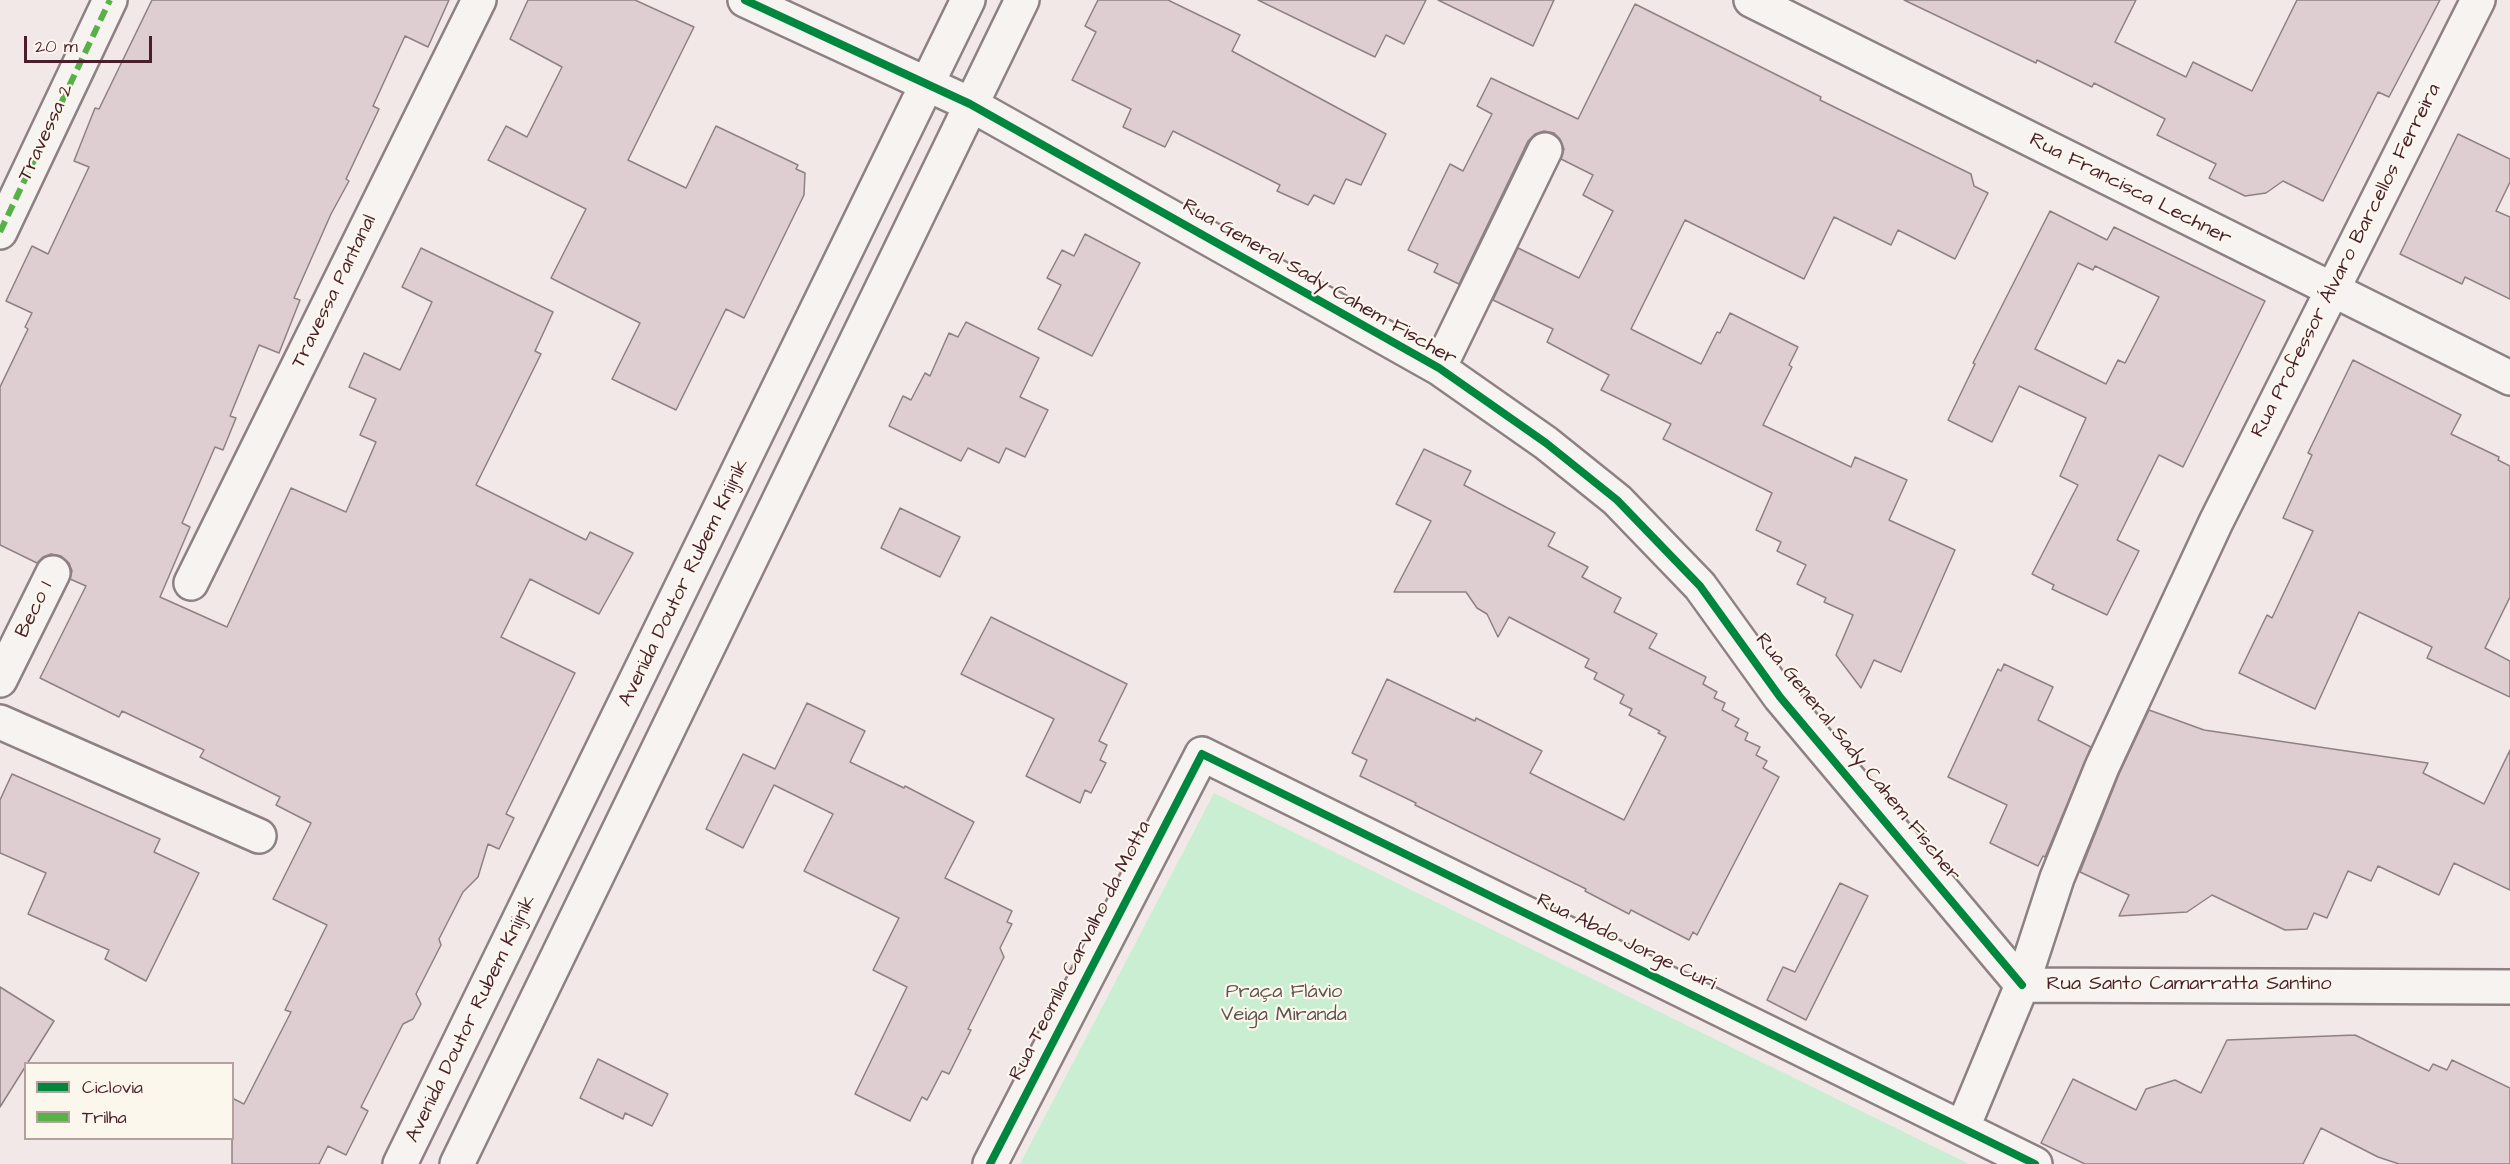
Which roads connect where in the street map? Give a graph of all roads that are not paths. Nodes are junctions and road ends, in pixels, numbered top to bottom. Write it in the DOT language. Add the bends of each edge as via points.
graph roads {
  1 [pos="110,0"];
  2 [pos="479,0"];
  3 [pos="745,0"];
  4 [pos="968,0"];
  5 [pos="1022,0"];
  6 [pos="1751,0"];
  7 [pos="2478,0"];
  8 [pos="927,84"];
  9 [pos="970,104"];
  10 [pos="1545,150"];
  11 [pos="0,232"];
  12 [pos="2332,291"];
  13 [pos="1439,368"];
  14 [pos="2510,378"];
  15 [pos="53,573"];
  16 [pos="191,584"];
  17 [pos="679,597"];
  18 [pos="722,617"];
  19 [pos="0,680"];
  20 [pos="0,722"];
  21 [pos="1202,754"];
  22 [pos="259,836"];
  23 [pos="2022,984"];
  24 [pos="2510,987"];
  25 [pos="465,1033"];
  26 [pos="512,1055"];
  27 [pos="1963,1127"];
  28 [pos="400,1164"];
  29 [pos="457,1164"];
  30 [pos="990,1164"];
  31 [pos="2035,1164"];
  1 -- 11 [label="street, Travessa 2"];
  2 -- 16 [label="street, Travessa Pantanal"];
  3 -- 8 [label="street, Rua General Sady Cahem Fischer"];
  4 -- 8 [label="street, Avenida Doutor Rubem Knijnik"];
  5 -- 9 [label="street"];
  6 -- 12 [label="street, Rua Francisca Lechner"];
  7 -- 12 [label="street, Rua Professor Álvaro Barcellos Ferreira"];
  8 -- 9 [label="street, Rua General Sady Cahem Fischer"];
  8 -- 17 [label="street, Avenida Doutor Rubem Knijnik"];
  9 -- 13 [label="street, Rua General Sady Cahem Fischer"];
  9 -- 18 [label="street"];
  10 -- 13 [label="street"];
  12 -- 14 [label="street, Rua Francisca Lechner"];
  12 -- 23 [label="street, Rua Professor Álvaro Barcellos Ferreira" via="2216,522 2102,767 2057,878"];
  13 -- 23 [label="street, Rua General Sady Cahem Fischer" via="1546,442 1617,500 1701,586 1780,697"];
  15 -- 19 [label="street, Beco 1"];
  17 -- 18 [label="street"];
  17 -- 25 [label="street, Avenida Doutor Rubem Knijnik"];
  18 -- 26 [label="street"];
  20 -- 22 [label="street"];
  21 -- 27 [label="street, Rua Abdo Jorge Curi"];
  21 -- 30 [label="street, Rua Teomila Carvalho da Motta"];
  23 -- 24 [label="street, Rua Santo Camarratta Santino"];
  23 -- 27 [label="street, Rua Santo Camarratta Santino"];
  25 -- 26 [label="street"];
  25 -- 28 [label="street, Avenida Doutor Rubem Knijnik"];
  26 -- 29 [label="street"];
  27 -- 31 [label="street, Rua Abdo Jorge Curi"];
}
